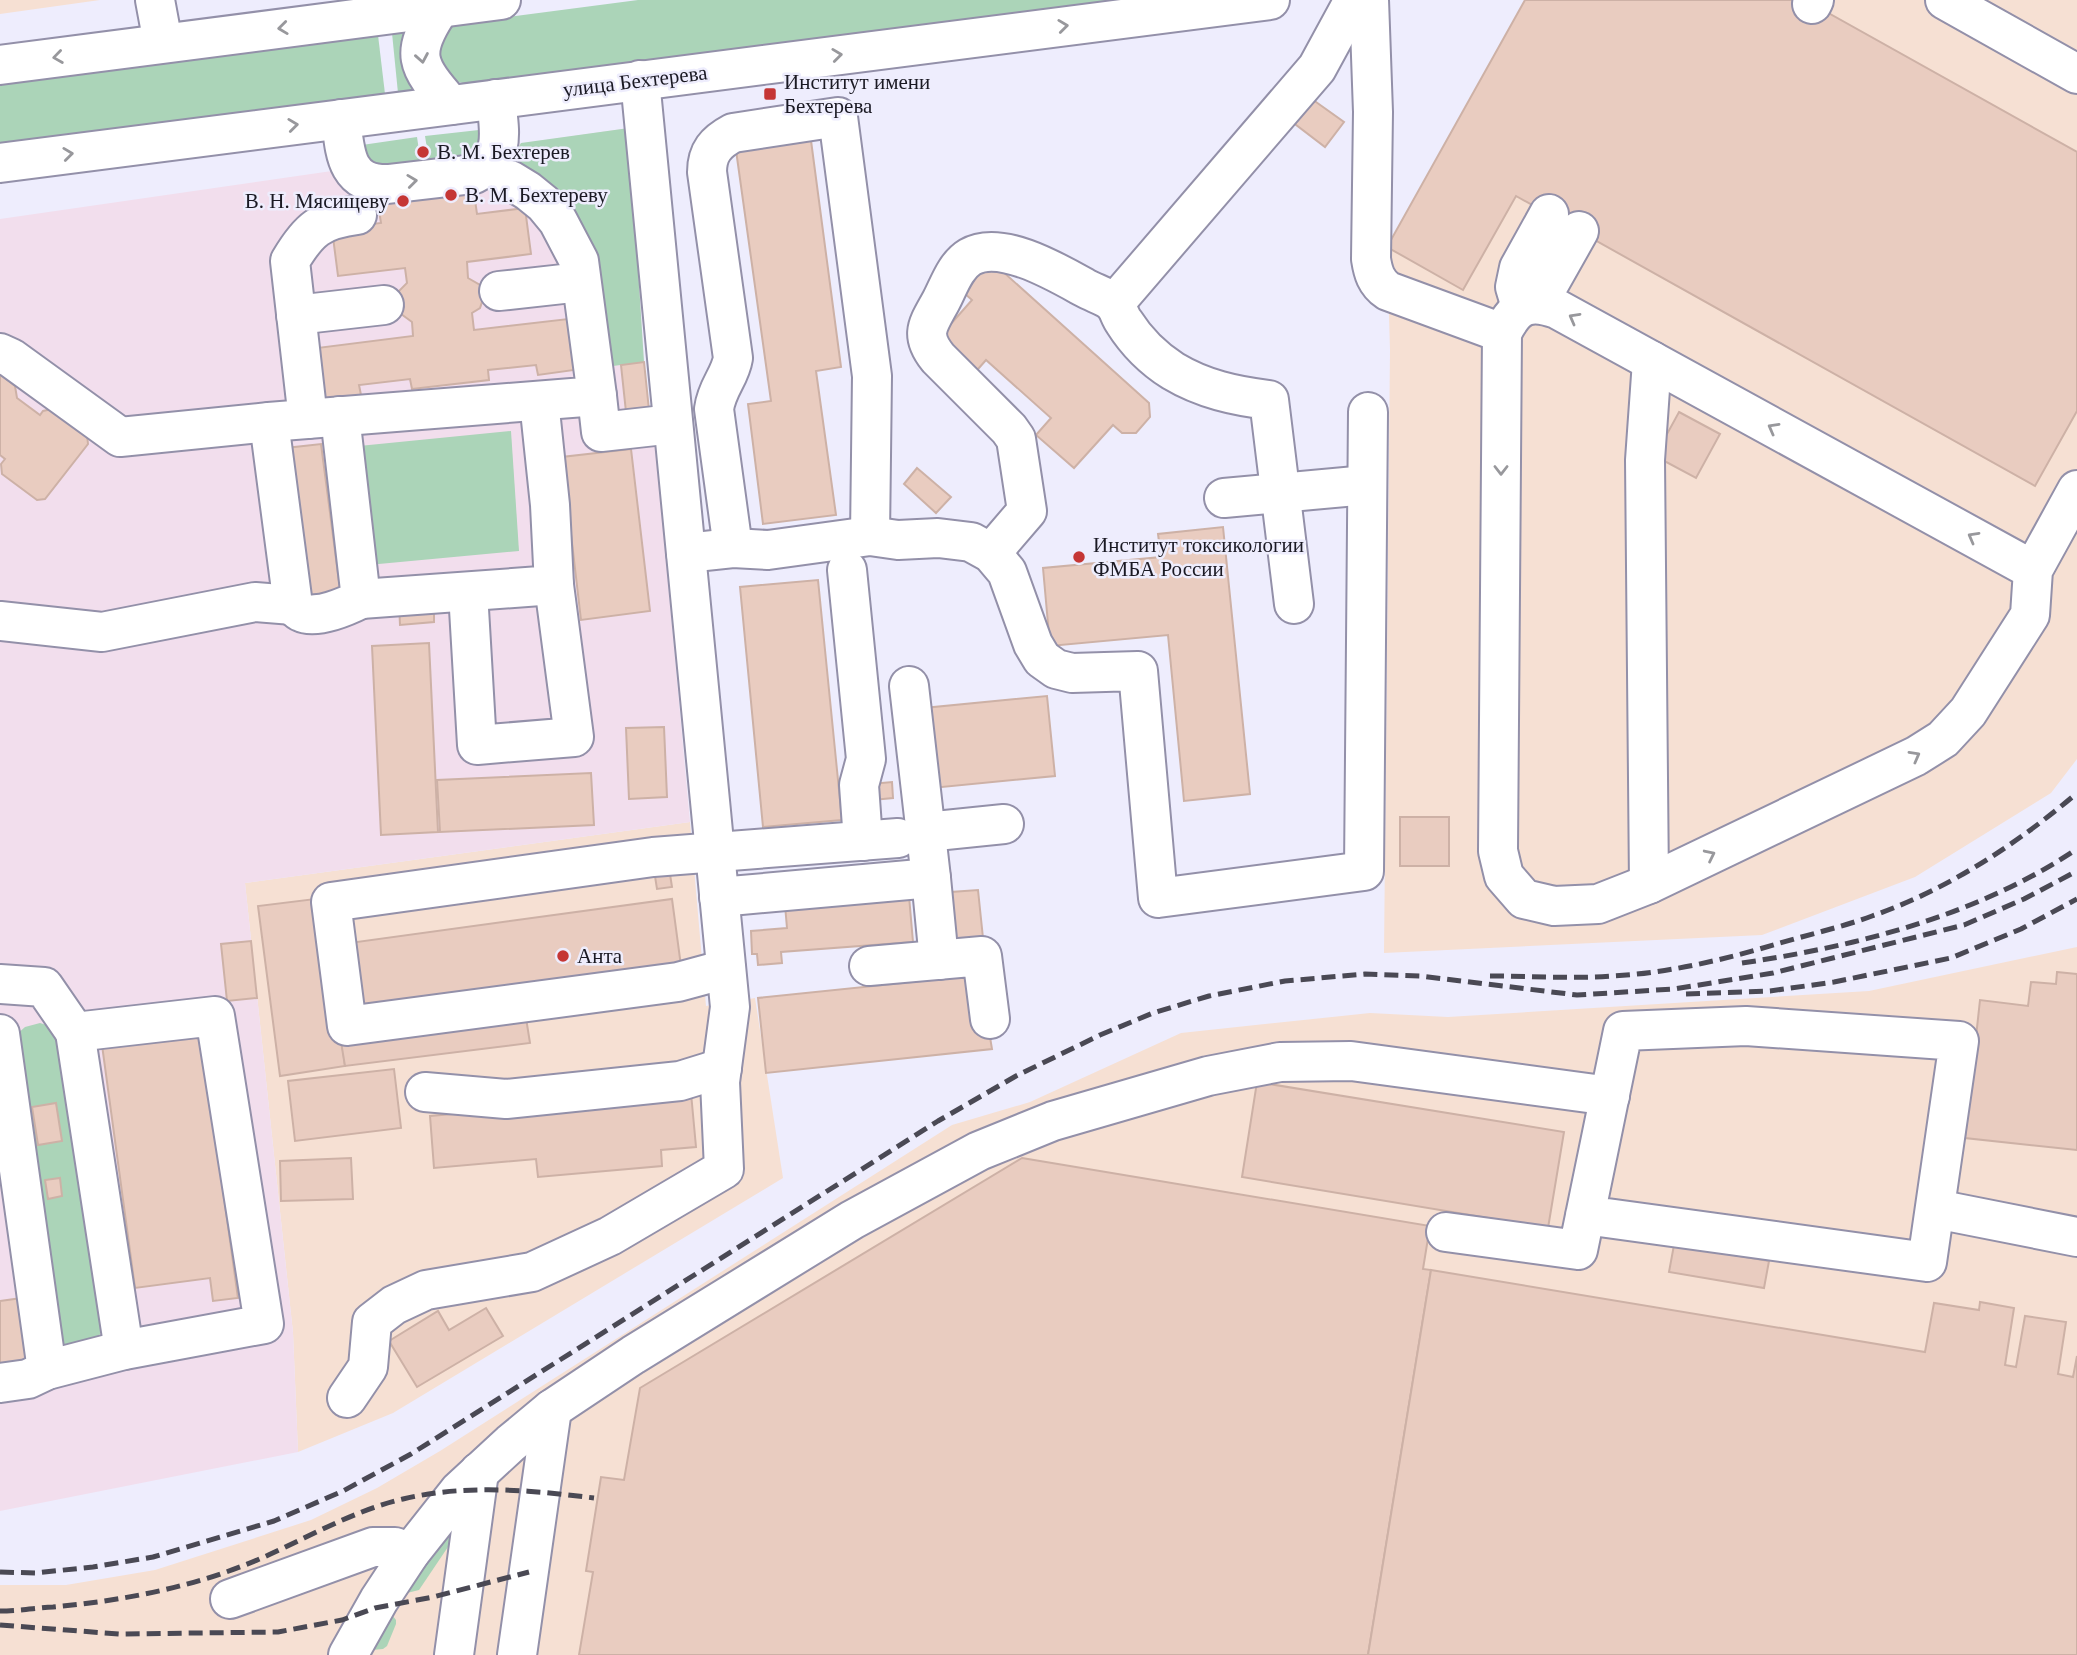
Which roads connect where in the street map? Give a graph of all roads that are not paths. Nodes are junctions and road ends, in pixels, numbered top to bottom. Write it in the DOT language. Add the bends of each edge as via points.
graph roads {
  1 [pos="155,0"];
  2 [pos="501,0"];
  3 [pos="1270,0"];
  4 [pos="1354,0"];
  5 [pos="1370,0"];
  6 [pos="1945,0"];
  7 [pos="440,8"];
  8 [pos="163,43"];
  9 [pos="0,65"];
  10 [pos="2077,74"];
  11 [pos="640,80"];
  12 [pos="495,99"];
  13 [pos="451,105"];
  14 [pos="341,118"];
  15 [pos="0,163"];
  16 [pos="510,180"];
  17 [pos="357,215"];
  18 [pos="1564,223"];
  19 [pos="715,231"];
  20 [pos="655,240"];
  21 [pos="581,282"];
  22 [pos="499,291"];
  23 [pos="1114,303"];
  24 [pos="384,305"];
  25 [pos="1521,314"];
  26 [pos="296,315"];
  27 [pos="0,353"];
  28 [pos="1652,361"];
  29 [pos="597,397"];
  30 [pos="539,401"];
  31 [pos="1368,412"];
  32 [pos="324,418"];
  33 [pos="269,422"];
  34 [pos="673,424"];
  35 [pos="1367,485"];
  36 [pos="2077,490"];
  37 [pos="1280,493"];
  38 [pos="1224,498"];
  39 [pos="870,537"];
  40 [pos="733,548"];
  41 [pos="686,553"];
  42 [pos="991,553"];
  43 [pos="847,570"];
  44 [pos="2033,570"];
  45 [pos="554,585"];
  46 [pos="468,592"];
  47 [pos="361,599"];
  48 [pos="1294,604"];
  49 [pos="293,605"];
  50 [pos="0,621"];
  51 [pos="909,686"];
  52 [pos="1004,824"];
  53 [pos="896,837"];
  54 [pos="715,851"];
  55 [pos="931,878"];
  56 [pos="1648,884"];
  57 [pos="719,897"];
  58 [pos="939,960"];
  59 [pos="869,966"];
  60 [pos="726,970"];
  61 [pos="0,984"];
  62 [pos="990,1018"];
  63 [pos="75,1032"];
  64 [pos="0,1034"];
  65 [pos="722,1068"];
  66 [pos="425,1092"];
  67 [pos="1610,1096"];
  68 [pos="1936,1209"];
  69 [pos="1586,1215"];
  70 [pos="1446,1232"];
  71 [pos="2077,1237"];
  72 [pos="124,1350"];
  73 [pos="47,1370"];
  74 [pos="0,1384"];
  75 [pos="347,1398"];
  76 [pos="552,1409"];
  77 [pos="479,1472"];
  78 [pos="410,1553"];
  79 [pos="230,1599"];
  80 [pos="348,1655"];
  81 [pos="454,1655"];
  82 [pos="517,1655"];
  1 -- 8 [label="street"];
  2 -- 7 [label="street"];
  11 -- 3 [label="street, улица Бехтерева, one-way"];
  4 -- 23 [label="street" via="1317,68"];
  5 -- 25 [label="street" via="1371,259 1380,286"];
  6 -- 10 [label="street"];
  7 -- 8 [label="street, one-way"];
  7 -- 13 [label="street, one-way" via="425,31 420,60 426,76"];
  8 -- 9 [label="street, one-way"];
  11 -- 12 [label="street, улица Бехтерева"];
  11 -- 20 [label="street"];
  12 -- 13 [label="street, улица Бехтерева"];
  14 -- 12 [label="street, one-way" via="348,160 363,180 388,184 474,174 495,158"];
  13 -- 14 [label="street, улица Бехтерева"];
  15 -- 14 [label="street, улица Бехтерева, one-way"];
  16 -- 21 [label="street" via="544,204 558,221 579,261"];
  17 -- 26 [label="street" via="332,218 315,228 290,261"];
  18 -- 25 [label="street"];
  19 -- 20 [label="street"];
  19 -- 39 [label="street" via="707,159 722,139 733,133 838,117 872,376"];
  19 -- 40 [label="street" via="733,358 714,408"];
  20 -- 34 [label="street"];
  21 -- 22 [label="street"];
  21 -- 29 [label="street"];
  23 -- 37 [label="street" via="1162,381 1269,400"];
  23 -- 42 [label="street" via="1046,267 1014,256 981,253 959,267 930,322 928,346 1016,439 1027,511"];
  24 -- 26 [label="street"];
  28 -- 25 [label="street, one-way" via="1557,309"];
  25 -- 56 [label="street, one-way" via="1498,851 1504,876 1524,899 1554,906 1598,904"];
  26 -- 32 [label="street"];
  27 -- 33 [label="street" via="120,437"];
  44 -- 28 [label="street, one-way"];
  28 -- 56 [label="street" via="1645,460"];
  29 -- 30 [label="street"];
  29 -- 34 [label="street" via="601,432"];
  30 -- 32 [label="street"];
  30 -- 45 [label="street"];
  31 -- 35 [label="street"];
  32 -- 33 [label="street"];
  32 -- 47 [label="street"];
  33 -- 49 [label="street"];
  34 -- 41 [label="street"];
  35 -- 37 [label="street"];
  35 -- 42 [label="street" via="1364,872 1158,898 1138,671 1072,673 1042,659 1032,644 1007,572"];
  36 -- 44 [label="street"];
  37 -- 38 [label="street"];
  37 -- 48 [label="street"];
  39 -- 40 [label="street" via="768,550"];
  39 -- 42 [label="street" via="971,542"];
  40 -- 41 [label="street"];
  41 -- 54 [label="street"];
  43 -- 53 [label="street" via="866,759 859,785"];
  56 -- 44 [label="street, one-way" via="1943,739 1968,712 2030,615"];
  45 -- 46 [label="street"];
  45 -- 46 [label="street" via="574,737 477,745"];
  46 -- 47 [label="street"];
  47 -- 49 [label="street" via="312,615"];
  49 -- 50 [label="street" via="255,602 102,632"];
  51 -- 53 [label="street"];
  52 -- 53 [label="street"];
  53 -- 54 [label="street"];
  53 -- 55 [label="street"];
  54 -- 57 [label="street"];
  54 -- 60 [label="street" via="331,902 347,1026 678,982"];
  55 -- 57 [label="street"];
  55 -- 58 [label="street"];
  57 -- 60 [label="street"];
  58 -- 59 [label="street"];
  58 -- 62 [label="street" via="982,956"];
  60 -- 65 [label="street" via="730,1007"];
  61 -- 63 [label="street" via="44,987"];
  63 -- 72 [label="street"];
  63 -- 72 [label="street" via="215,1016 264,1324"];
  64 -- 73 [label="street"];
  65 -- 66 [label="street" via="680,1081 506,1099"];
  65 -- 75 [label="street" via="724,1169 610,1236 532,1272 426,1290 394,1305 372,1322 368,1367"];
  67 -- 68 [label="street" via="1623,1031 1746,1026 1959,1041"];
  67 -- 69 [label="street"];
  67 -- 76 [label="street" via="1351,1061 1280,1062 1209,1076 1053,1121 979,1151 852,1220"];
  68 -- 69 [label="street" via="1927,1262"];
  68 -- 71 [label="street"];
  69 -- 70 [label="street" via="1578,1250"];
  72 -- 73 [label="street"];
  73 -- 74 [label="street"];
  76 -- 77 [label="street"];
  76 -- 82 [label="street"];
  77 -- 78 [label="street"];
  77 -- 81 [label="street"];
  78 -- 79 [label="street" via="395,1547 373,1547"];
  78 -- 80 [label="street"];
}
